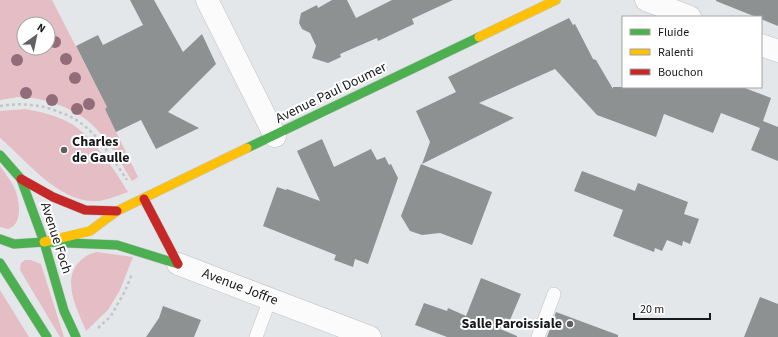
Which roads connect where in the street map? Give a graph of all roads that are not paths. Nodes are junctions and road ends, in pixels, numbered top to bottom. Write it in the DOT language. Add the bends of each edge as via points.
graph roads {
  1 [pos="207,0"];
  2 [pos="556,0"];
  3 [pos="646,0"];
  4 [pos="687,16"];
  5 [pos="762,45"];
  6 [pos="778,51"];
  7 [pos="275,136"];
  8 [pos="0,155"];
  9 [pos="21,179"];
  10 [pos="144,198"];
  11 [pos="117,211"];
  12 [pos="0,239"];
  13 [pos="44,242"];
  14 [pos="0,263"];
  15 [pos="178,264"];
  16 [pos="554,294"];
  17 [pos="270,299"];
  18 [pos="47,337"];
  19 [pos="76,337"];
  20 [pos="256,337"];
  21 [pos="370,337"];
  22 [pos="538,337"];
  1 -- 7 [label="street"];
  2 -- 7 [label="street, Avenue Paul Doumer"];
  3 -- 4 [label="street"];
  5 -- 6 [label="street"];
  7 -- 10 [label="street, Avenue Paul Doumer"];
  8 -- 9 [label="street, Avenue Foch"];
  9 -- 11 [label="street" via="53,197 85,210"];
  9 -- 13 [label="street, Avenue Foch"];
  10 -- 11 [label="street, Avenue Paul Doumer"];
  10 -- 15 [label="street"];
  11 -- 13 [label="street, Avenue Paul Doumer" via="90,231"];
  12 -- 13 [label="street" via="14,244"];
  13 -- 15 [label="street" via="117,246"];
  13 -- 19 [label="street, Avenue Foch" via="64,311"];
  14 -- 18 [label="street"];
  15 -- 17 [label="street, Avenue Joffre"];
  16 -- 22 [label="lane"];
  17 -- 20 [label="lane"];
  17 -- 21 [label="street, Avenue Joffre"];
}
